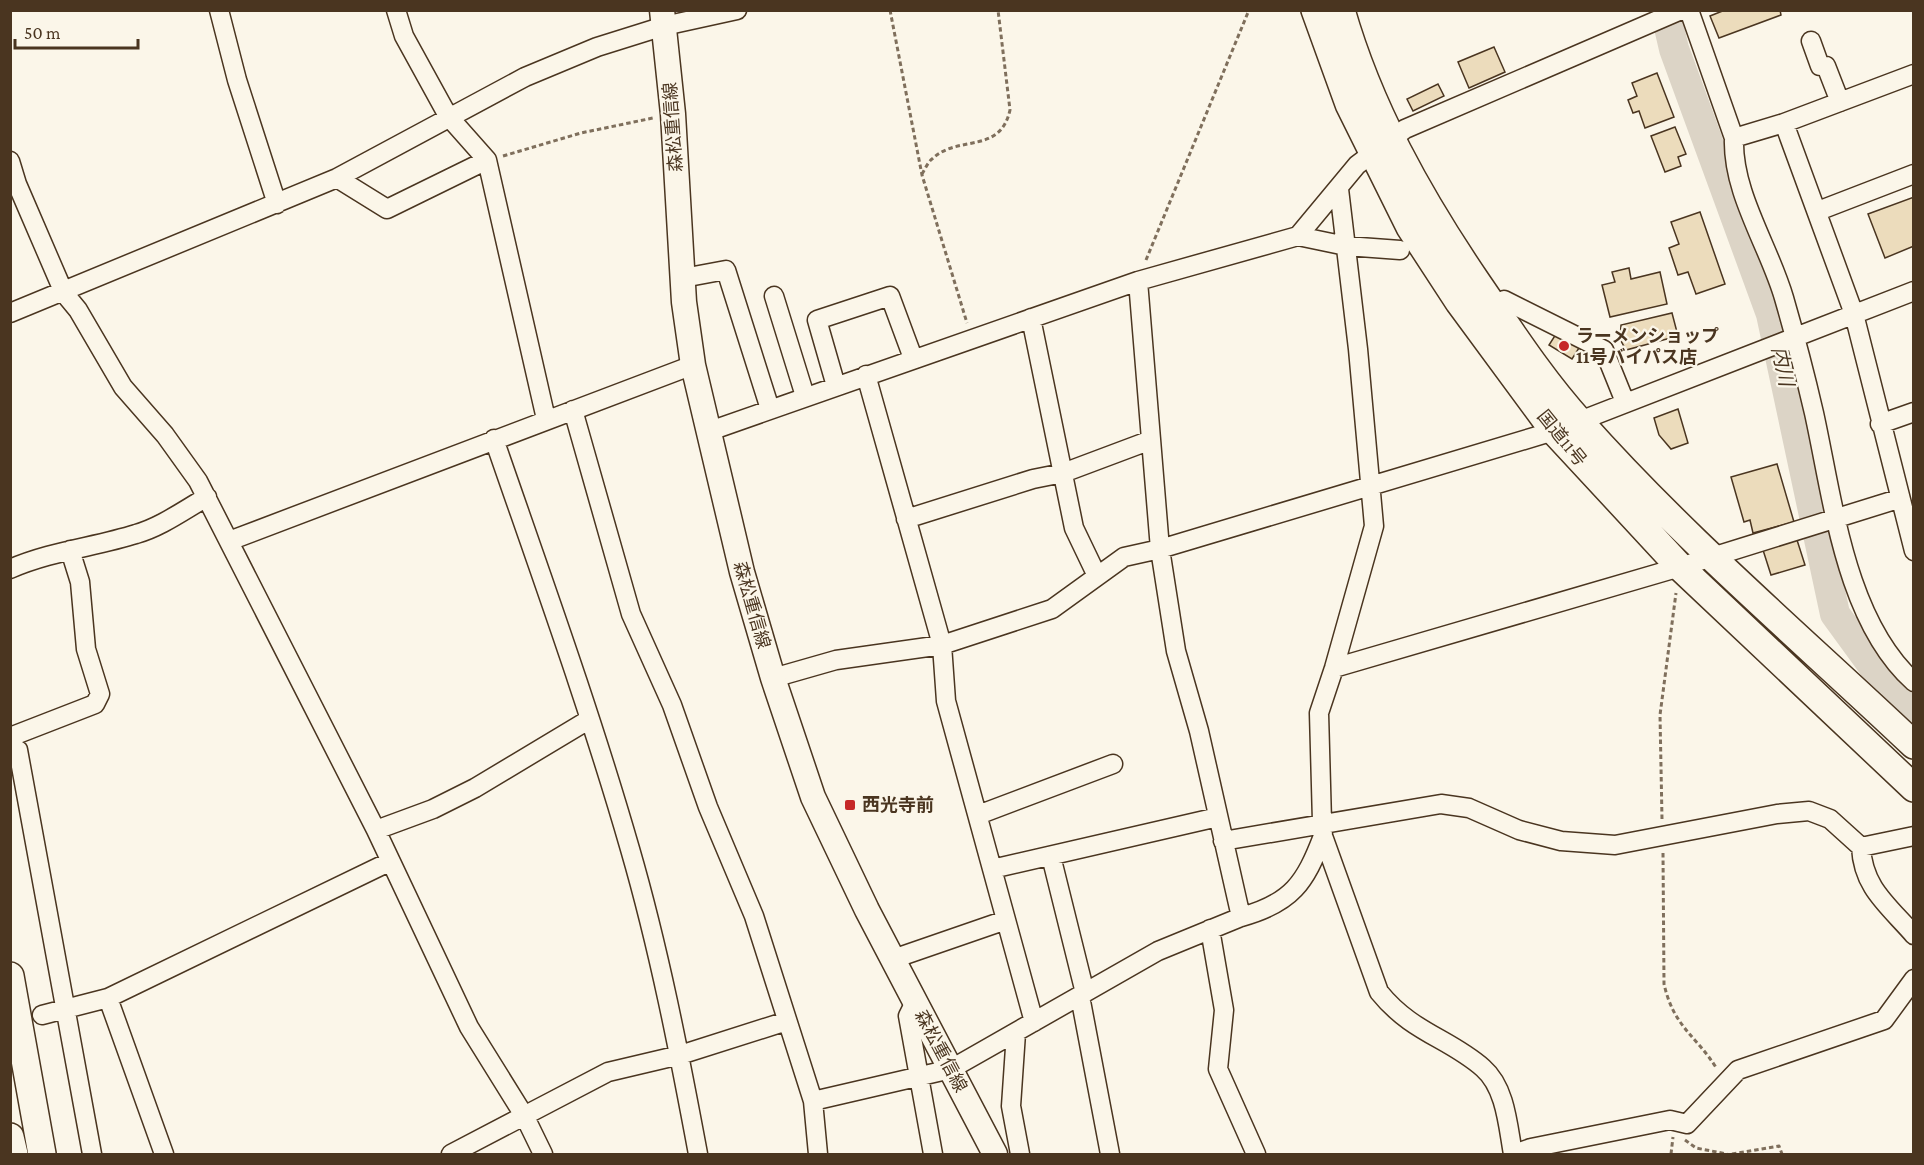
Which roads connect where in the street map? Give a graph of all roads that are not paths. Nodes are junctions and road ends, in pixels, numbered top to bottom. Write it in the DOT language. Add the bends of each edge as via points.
graph roads {
  1 [pos="219,10"];
  2 [pos="396,10"];
  3 [pos="738,10"];
  4 [pos="1315,10"];
  5 [pos="1341,10"];
  6 [pos="1682,11"];
  7 [pos="663,18"];
  8 [pos="1811,41"];
  9 [pos="1914,74"];
  10 [pos="1840,102"];
  11 [pos="448,117"];
  12 [pos="1784,123"];
  13 [pos="1734,138"];
  14 [pos="1381,145"];
  15 [pos="487,160"];
  16 [pos="10,161"];
  17 [pos="1914,174"];
  18 [pos="336,178"];
  19 [pos="1339,189"];
  20 [pos="278,204"];
  21 [pos="1818,211"];
  22 [pos="1298,236"];
  23 [pos="1346,246"];
  24 [pos="1400,250"];
  25 [pos="683,278"];
  26 [pos="1138,281"];
  27 [pos="1914,291"];
  28 [pos="64,293"];
  29 [pos="774,296"];
  30 [pos="1494,307"];
  31 [pos="10,314"];
  32 [pos="1854,314"];
  33 [pos="1031,318"];
  34 [pos="1791,338"];
  35 [pos="913,358"];
  36 [pos="693,365"];
  37 [pos="866,375"];
  38 [pos="836,386"];
  39 [pos="805,396"];
  40 [pos="1625,402"];
  41 [pos="770,409"];
  42 [pos="573,410"];
  43 [pos="1914,412"];
  44 [pos="546,419"];
  45 [pos="1578,421"];
  46 [pos="1880,424"];
  47 [pos="1554,431"];
  48 [pos="707,432"];
  49 [pos="494,439"];
  50 [pos="1151,440"];
  51 [pos="1063,473"];
  52 [pos="1369,486"];
  53 [pos="207,497"];
  54 [pos="1899,499"];
  55 [pos="906,519"];
  56 [pos="1833,520"];
  57 [pos="229,542"];
  58 [pos="1160,549"];
  59 [pos="70,550"];
  60 [pos="1914,551"];
  61 [pos="1709,557"];
  62 [pos="1680,567"];
  63 [pos="10,569"];
  64 [pos="1097,576"];
  65 [pos="942,645"];
  66 [pos="1334,668"];
  67 [pos="773,678"];
  68 [pos="1914,682"];
  69 [pos="590,719"];
  70 [pos="10,737"];
  71 [pos="1914,745"];
  72 [pos="10,746"];
  73 [pos="1113,764"];
  74 [pos="1914,788"];
  75 [pos="978,815"];
  76 [pos="1218,817"];
  77 [pos="1322,829"];
  78 [pos="376,831"];
  79 [pos="1914,836"];
  80 [pos="1223,841"];
  81 [pos="1861,847"];
  82 [pos="1051,856"];
  83 [pos="389,862"];
  84 [pos="992,869"];
  85 [pos="1241,917"];
  86 [pos="1006,920"];
  87 [pos="1210,929"];
  88 [pos="1914,935"];
  89 [pos="893,959"];
  90 [pos="10,976"];
  91 [pos="1914,979"];
  92 [pos="1083,994"];
  93 [pos="108,998"];
  94 [pos="915,1002"];
  95 [pos="65,1009"];
  96 [pos="42,1015"];
  97 [pos="787,1022"];
  98 [pos="1034,1022"];
  99 [pos="1016,1033"];
  100 [pos="680,1055"];
  101 [pos="951,1069"];
  102 [pos="919,1077"];
  103 [pos="813,1101"];
  104 [pos="525,1117"];
  105 [pos="10,1137"];
  106 [pos="14,1155"];
  107 [pos="42,1155"];
  108 [pos="92,1155"];
  109 [pos="165,1155"];
  110 [pos="451,1155"];
  111 [pos="543,1155"];
  112 [pos="698,1155"];
  113 [pos="818,1155"];
  114 [pos="933,1155"];
  115 [pos="995,1155"];
  116 [pos="1020,1155"];
  117 [pos="1110,1155"];
  118 [pos="1256,1155"];
  119 [pos="1513,1155"];
  1 -- 20 [label="street" via="237,80"];
  2 -- 11 [label="street" via="404,36"];
  3 -- 7 [label="street"];
  4 -- 14 [label="highway, 国道11号" via="1342,85"];
  5 -- 14 [label="highway, 国道11号"];
  6 -- 13 [label="street"];
  6 -- 14 [label="street" via="1405,129"];
  7 -- 11 [label="street" via="525,77"];
  7 -- 25 [label="main road, 森松重信線"];
  8 -- 10 [label="street"];
  9 -- 10 [label="street"];
  10 -- 12 [label="street"];
  11 -- 15 [label="street"];
  11 -- 18 [label="street"];
  12 -- 13 [label="street"];
  12 -- 21 [label="street"];
  13 -- 34 [label="street" via="1733,162 1784,296"];
  14 -- 19 [label="street" via="1357,165"];
  14 -- 30 [label="highway, 国道11号"];
  14 -- 47 [label="highway, 国道11号" via="1410,227"];
  15 -- 18 [label="street" via="387,209"];
  15 -- 44 [label="street"];
  16 -- 28 [label="street"];
  17 -- 21 [label="street"];
  18 -- 20 [label="street"];
  19 -- 22 [label="street"];
  19 -- 23 [label="street"];
  20 -- 28 [label="street"];
  21 -- 32 [label="street"];
  22 -- 23 [label="street"];
  22 -- 26 [label="street"];
  23 -- 24 [label="street"];
  23 -- 52 [label="street" via="1359,349"];
  25 -- 36 [label="main road, 森松重信線"];
  25 -- 41 [label="street" via="726,270"];
  26 -- 33 [label="street"];
  26 -- 50 [label="street"];
  27 -- 32 [label="street"];
  28 -- 31 [label="street"];
  28 -- 53 [label="street" via="123,387 180,453"];
  29 -- 39 [label="street"];
  30 -- 40 [label="street" via="1504,300 1604,350"];
  30 -- 45 [label="highway, 国道11号"];
  32 -- 34 [label="street"];
  32 -- 46 [label="street"];
  33 -- 35 [label="street"];
  33 -- 51 [label="street"];
  34 -- 40 [label="street"];
  34 -- 56 [label="street"];
  35 -- 37 [label="street"];
  35 -- 38 [label="street" via="890,296 817,320"];
  36 -- 42 [label="street"];
  36 -- 48 [label="main road, 森松重信線"];
  37 -- 38 [label="street"];
  37 -- 55 [label="street"];
  38 -- 39 [label="street"];
  39 -- 41 [label="street"];
  40 -- 45 [label="street"];
  41 -- 48 [label="street"];
  42 -- 44 [label="street"];
  42 -- 97 [label="street" via="631,614 672,705 708,807 754,916"];
  43 -- 46 [label="street"];
  44 -- 49 [label="street"];
  45 -- 47 [label="street"];
  45 -- 61 [label="highway, 国道11号"];
  46 -- 54 [label="street"];
  47 -- 52 [label="street"];
  47 -- 62 [label="highway, 国道11号"];
  48 -- 67 [label="main road, 森松重信線"];
  49 -- 57 [label="street"];
  49 -- 69 [label="street"];
  50 -- 51 [label="street"];
  50 -- 58 [label="street"];
  51 -- 55 [label="street"];
  51 -- 64 [label="street" via="1074,528"];
  52 -- 58 [label="street"];
  52 -- 66 [label="street" via="1374,526"];
  53 -- 57 [label="street"];
  53 -- 59 [label="street" via="153,528"];
  54 -- 56 [label="street"];
  54 -- 60 [label="street"];
  55 -- 65 [label="street"];
  56 -- 61 [label="street"];
  56 -- 68 [label="street" via="1877,637"];
  57 -- 78 [label="street"];
  58 -- 64 [label="street" via="1124,556"];
  58 -- 76 [label="street" via="1176,651"];
  59 -- 63 [label="street"];
  59 -- 70 [label="street" via="80,582 86,649 100,694 94,704"];
  61 -- 62 [label="street"];
  61 -- 71 [label="highway, 国道11号"];
  62 -- 66 [label="street"];
  62 -- 74 [label="highway, 国道11号"];
  64 -- 65 [label="street" via="1052,609"];
  65 -- 67 [label="street" via="836,660"];
  65 -- 75 [label="street" via="946,701"];
  66 -- 77 [label="street" via="1319,713"];
  67 -- 89 [label="main road, 森松重信線" via="813,797"];
  69 -- 78 [label="street" via="475,788"];
  69 -- 100 [label="street" via="631,850"];
  72 -- 95 [label="street" via="18,750"];
  73 -- 75 [label="street"];
  75 -- 84 [label="street"];
  76 -- 80 [label="street"];
  76 -- 82 [label="street"];
  77 -- 80 [label="street"];
  77 -- 81 [label="street" via="1441,804 1469,808 1519,830 1561,841 1615,845 1809,811 1830,819"];
  77 -- 85 [label="street" via="1310,867 1292,894 1279,904"];
  77 -- 119 [label="street" via="1380,992 1394,1010 1419,1030 1484,1069 1504,1107"];
  78 -- 83 [label="street"];
  79 -- 81 [label="street"];
  80 -- 85 [label="street"];
  81 -- 88 [label="street" via="1862,868 1869,885"];
  82 -- 84 [label="street"];
  82 -- 92 [label="street"];
  83 -- 93 [label="street"];
  83 -- 104 [label="street" via="469,1027"];
  84 -- 86 [label="street"];
  85 -- 87 [label="street"];
  86 -- 89 [label="street"];
  86 -- 98 [label="street"];
  87 -- 92 [label="street" via="1158,951"];
  87 -- 118 [label="street" via="1224,1010 1218,1069"];
  89 -- 94 [label="main road, 森松重信線"];
  90 -- 107 [label="highway"];
  91 -- 119 [label="street" via="1884,1020 1738,1070 1687,1124 1670,1119"];
  92 -- 98 [label="street"];
  92 -- 117 [label="street"];
  93 -- 95 [label="street"];
  93 -- 109 [label="street"];
  94 -- 101 [label="main road, 森松重信線"];
  94 -- 102 [label="street" via="908,1016"];
  95 -- 96 [label="street"];
  95 -- 108 [label="street"];
  97 -- 100 [label="street"];
  97 -- 103 [label="street"];
  98 -- 99 [label="street"];
  99 -- 101 [label="street"];
  99 -- 116 [label="street" via="1011,1107"];
  100 -- 104 [label="street" via="608,1072"];
  100 -- 112 [label="street"];
  101 -- 102 [label="street"];
  101 -- 115 [label="main road, 森松重信線"];
  102 -- 103 [label="street"];
  102 -- 114 [label="street"];
  103 -- 113 [label="street"];
  104 -- 110 [label="street"];
  104 -- 111 [label="street"];
  105 -- 106 [label="highway"];
}
